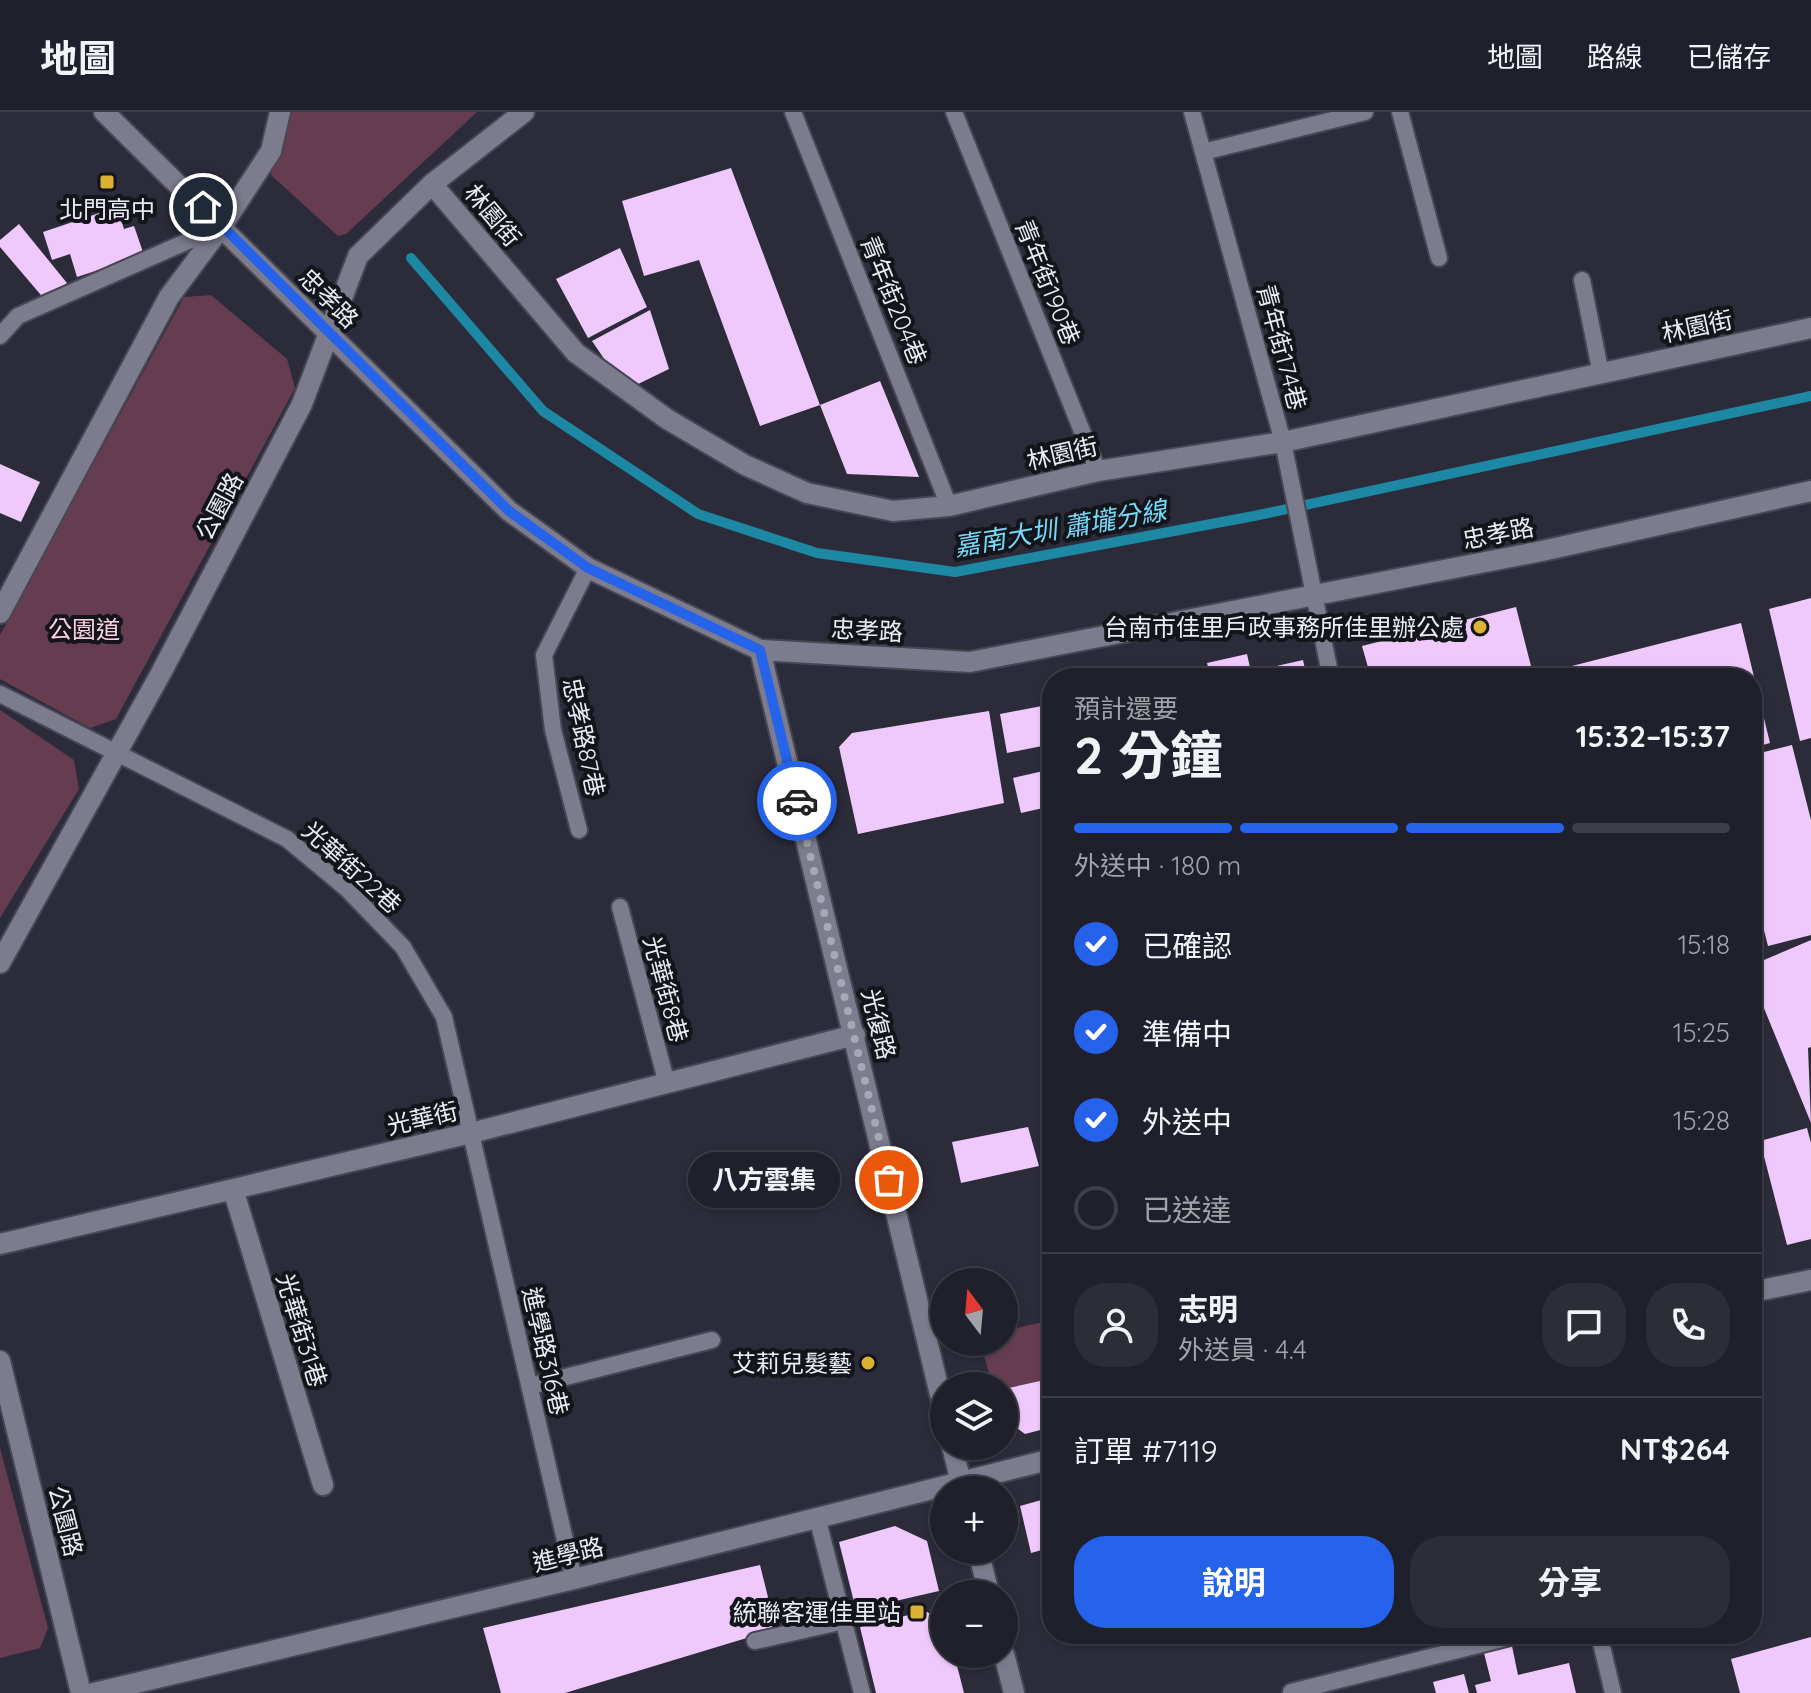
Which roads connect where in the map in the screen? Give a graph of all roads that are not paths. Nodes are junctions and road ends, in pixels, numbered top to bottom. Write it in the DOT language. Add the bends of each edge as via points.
graph roads {
  1 [pos="104,112"];
  2 [pos="280,112"];
  3 [pos="524,112"];
  4 [pos="793,112"];
  5 [pos="954,112"];
  6 [pos="1192,112"];
  7 [pos="1365,112"];
  8 [pos="1400,112"];
  9 [pos="1203,152"];
  10 [pos="432,184"];
  11 [pos="222,226"];
  12 [pos="1439,258"];
  13 [pos="1582,280"];
  14 [pos="1811,328"];
  15 [pos="328,334"];
  16 [pos="0,336"];
  17 [pos="1601,374"];
  18 [pos="1283,442"];
  19 [pos="1098,471"];
  20 [pos="1811,491"];
  21 [pos="949,506"];
  22 [pos="588,568"];
  23 [pos="1315,597"];
  24 [pos="0,613"];
  25 [pos="760,650"];
  26 [pos="1329,668"];
  27 [pos="0,694"];
  28 [pos="116,753"];
  29 [pos="579,830"];
  30 [pos="620,907"];
  31 [pos="0,963"];
  32 [pos="855,1035"];
  33 [pos="667,1084"];
  34 [pos="471,1133"];
  35 [pos="233,1189"];
  36 [pos="0,1244"];
  37 [pos="1811,1280"];
  38 [pos="1762,1290"];
  39 [pos="712,1340"];
  40 [pos="0,1361"];
  41 [pos="935,1372"];
  42 [pos="530,1386"];
  43 [pos="1042,1462"];
  44 [pos="995,1476"];
  45 [pos="323,1485"];
  46 [pos="930,1493"];
  47 [pos="817,1517"];
  48 [pos="574,1579"];
  49 [pos="844,1621"];
  50 [pos="755,1641"];
  51 [pos="1482,1644"];
  52 [pos="1601,1644"];
  53 [pos="1008,1668"];
  54 [pos="1291,1692"];
  55 [pos="81,1693"];
  56 [pos="94,1693"];
  57 [pos="862,1693"];
  58 [pos="1014,1693"];
  59 [pos="1613,1693"];
  1 -- 11 [label="street, 忠孝路"];
  2 -- 11 [label="street" via="271,151"];
  3 -- 10 [label="street, 公園路"];
  4 -- 21 [label="lane, 青年街204巷"];
  5 -- 19 [label="lane, 青年街190巷"];
  6 -- 9 [label="lane, 青年街174巷"];
  7 -- 9 [label="lane"];
  8 -- 12 [label="lane"];
  9 -- 18 [label="lane, 青年街174巷"];
  10 -- 15 [label="street, 公園路" via="358,256"];
  10 -- 21 [label="street, 林園街" via="576,353 667,419 745,465 807,493 893,511"];
  11 -- 15 [label="street, 忠孝路"];
  11 -- 16 [label="lane" via="18,316"];
  11 -- 24 [label="street" via="169,297"];
  13 -- 17 [label="lane"];
  14 -- 17 [label="street, 林園街"];
  15 -- 22 [label="street, 忠孝路" via="509,511"];
  15 -- 28 [label="street, 公園路" via="302,404"];
  17 -- 18 [label="street, 林園街"];
  18 -- 19 [label="street, 林園街"];
  18 -- 23 [label="lane, 青年街174巷"];
  19 -- 21 [label="street, 林園街"];
  20 -- 23 [label="street, 忠孝路"];
  22 -- 25 [label="street, 忠孝路"];
  22 -- 29 [label="lane, 忠孝路87巷" via="544,655 553,730"];
  23 -- 25 [label="street, 忠孝路" via="970,662"];
  23 -- 26 [label="lane, 青年街174巷"];
  25 -- 32 [label="street, 光復路"];
  27 -- 28 [label="lane, 光華街22巷"];
  28 -- 31 [label="street, 公園路"];
  28 -- 34 [label="lane, 光華街22巷" via="287,839 346,888 403,947 444,1017"];
  30 -- 33 [label="lane, 光華街8巷"];
  32 -- 33 [label="street, 光華街"];
  32 -- 41 [label="street, 光復路"];
  33 -- 34 [label="street, 光華街"];
  34 -- 35 [label="street, 光華街"];
  34 -- 42 [label="lane, 進學路316巷"];
  35 -- 36 [label="street, 光華街"];
  35 -- 45 [label="street, 光華街31巷"];
  37 -- 38 [label="street"];
  39 -- 42 [label="lane"];
  40 -- 55 [label="street, 公園路"];
  42 -- 48 [label="lane, 進學路316巷"];
  43 -- 44 [label="street, 進學路"];
  46 -- 47 [label="street, 進學路"];
  47 -- 48 [label="street, 進學路"];
  47 -- 49 [label="lane"];
  48 -- 56 [label="street, 進學路"];
  49 -- 50 [label="lane"];
  49 -- 57 [label="lane"];
  51 -- 54 [label="lane"];
  52 -- 59 [label="lane"];
  53 -- 58 [label="street"];
}
